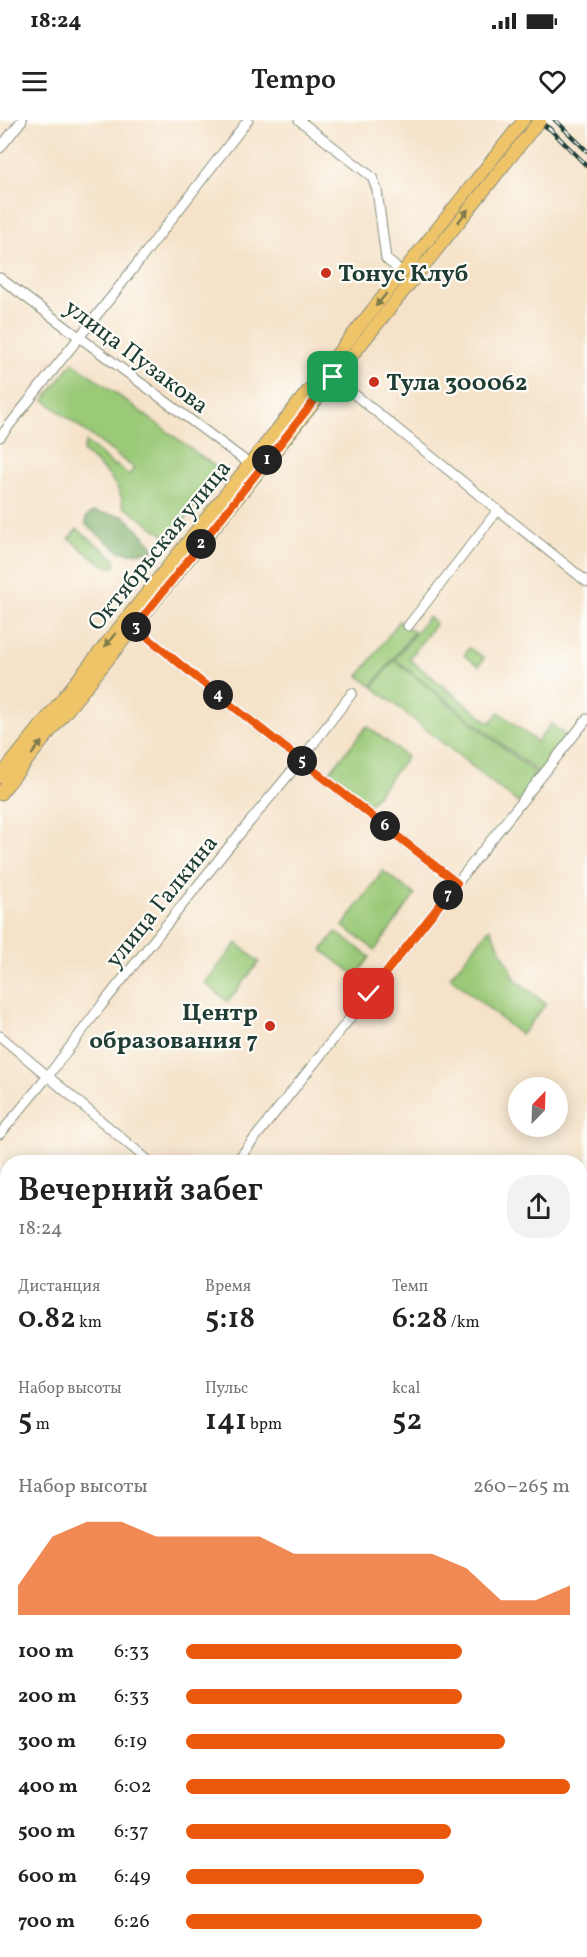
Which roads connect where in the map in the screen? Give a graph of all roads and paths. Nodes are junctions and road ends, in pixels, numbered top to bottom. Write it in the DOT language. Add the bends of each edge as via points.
graph roads {
  1 [pos="22,120"];
  2 [pos="248,120"];
  3 [pos="299,120"];
  4 [pos="524,120"];
  5 [pos="540,120"];
  6 [pos="0,148"];
  7 [pos="422,258"];
  8 [pos="403,273"];
  9 [pos="0,278"];
  10 [pos="80,338"];
  11 [pos="333,377"];
  12 [pos="0,437"];
  13 [pos="255,468"];
  14 [pos="243,483"];
  15 [pos="498,510"];
  16 [pos="587,582"];
  17 [pos="408,626"];
  18 [pos="135,627"];
  19 [pos="352,693"];
  20 [pos="587,719"];
  21 [pos="301,760"];
  22 [pos="0,777"];
  23 [pos="0,794"];
  24 [pos="457,883"];
  25 [pos="0,1036"];
  26 [pos="48,1076"];
  27 [pos="0,1134"];
  28 [pos="142,1155"];
  29 [pos="242,1155"];
  1 -- 6 [label="street"];
  2 -- 10 [label="street"];
  3 -- 8 [label="street" via="372,177 378,190 386,259"];
  4 -- 7 [label="main road"];
  7 -- 5 [label="main road, one-way, bridge"];
  7 -- 8 [label="main road, Октябрьская улица"];
  7 -- 11 [label="main road, Октябрьская улица"];
  8 -- 13 [label="main road, Октябрьская улица, one-way"];
  9 -- 10 [label="street, улица Пузакова"];
  10 -- 12 [label="street"];
  10 -- 13 [label="street, улица Пузакова"];
  11 -- 13 [label="main road, Октябрьская улица"];
  11 -- 15 [label="street"];
  13 -- 14 [label="main road, Октябрьская улица"];
  14 -- 18 [label="main road, Октябрьская улица"];
  14 -- 22 [label="main road, Октябрьская улица, one-way"];
  15 -- 16 [label="street"];
  15 -- 17 [label="street"];
  18 -- 21 [label="street"];
  23 -- 18 [label="main road, Октябрьская улица, one-way"];
  19 -- 21 [label="street, улица Галкина"];
  20 -- 24 [label="street"];
  21 -- 24 [label="street"];
  21 -- 26 [label="street, улица Галкина"];
  24 -- 29 [label="street"];
  25 -- 26 [label="street"];
  26 -- 27 [label="street, улица Галкина"];
  26 -- 28 [label="street"];
}
